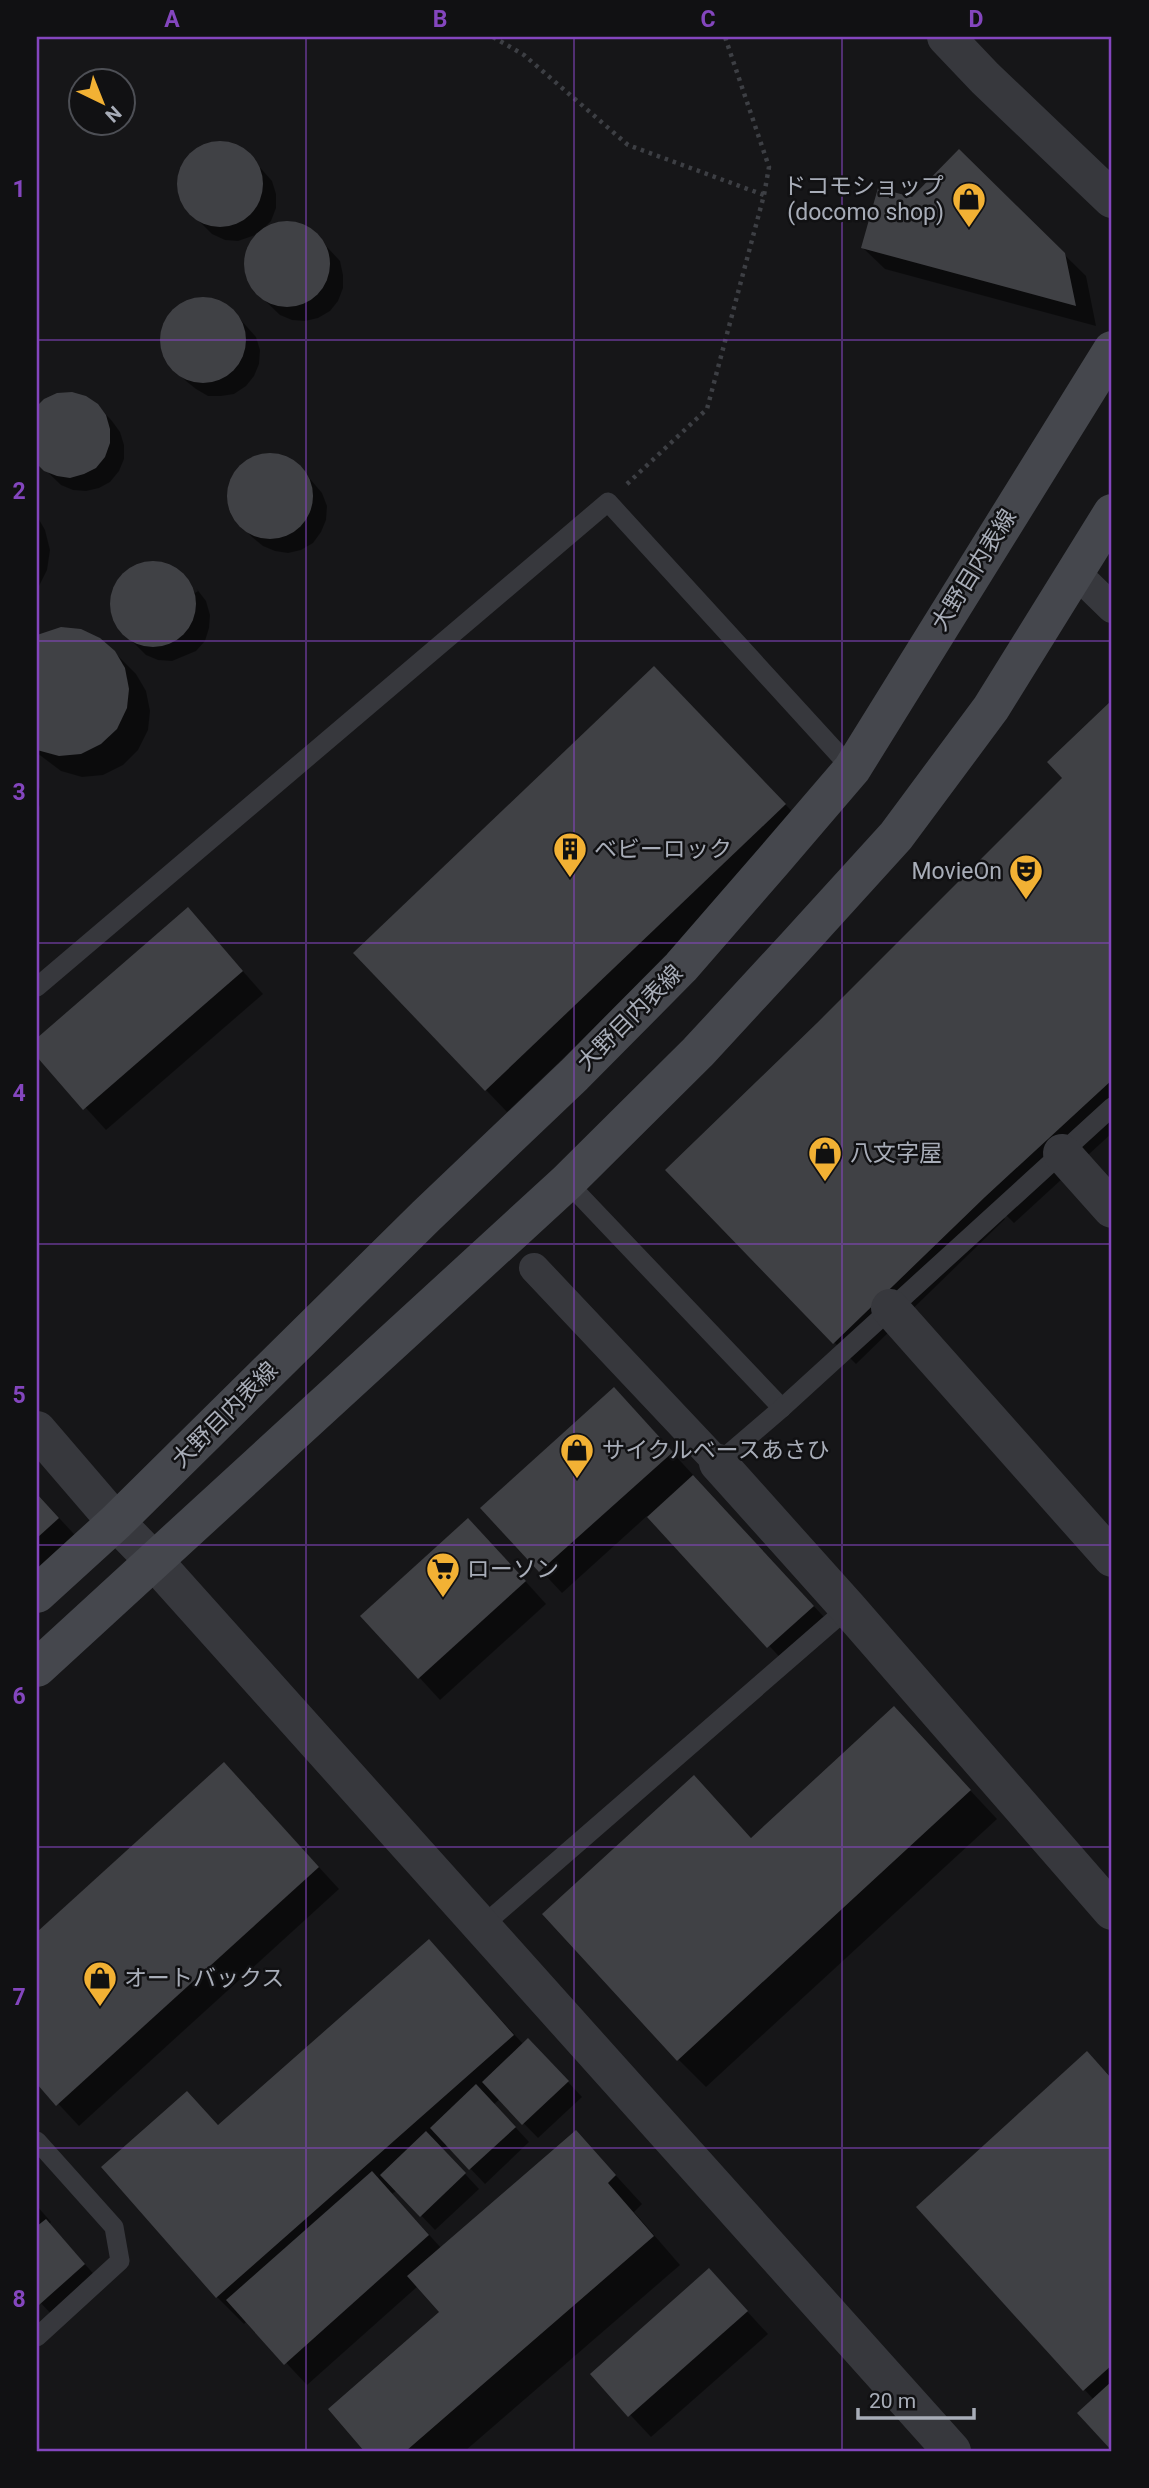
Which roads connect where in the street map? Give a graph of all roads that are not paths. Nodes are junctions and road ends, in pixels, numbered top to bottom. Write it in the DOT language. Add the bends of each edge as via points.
graph roads {
  1 [pos="946,37"];
  2 [pos="1112,199"];
  3 [pos="1112,350"];
  4 [pos="1112,513"];
  5 [pos="1076,573"];
  6 [pos="1112,608"];
  7 [pos="852,769"];
  8 [pos="37,987"];
  9 [pos="1112,1107"];
  10 [pos="1062,1153"];
  11 [pos="567,1182"];
  12 [pos="1112,1209"];
  13 [pos="534,1268"];
  14 [pos="890,1308"];
  15 [pos="782,1408"];
  16 [pos="37,1430"];
  17 [pos="718,1463"];
  18 [pos="116,1522"];
  19 [pos="1112,1558"];
  20 [pos="154,1561"];
  21 [pos="37,1594"];
  22 [pos="848,1608"];
  23 [pos="37,1668"];
  24 [pos="1112,1911"];
  25 [pos="480,1927"];
  26 [pos="37,2141"];
  27 [pos="37,2337"];
  28 [pos="952,2451"];
  1 -- 2 [label="street"];
  3 -- 7 [label="main road, 大野目内表線"];
  4 -- 5 [label="main road"];
  5 -- 6 [label="street"];
  5 -- 11 [label="main road" via="991,708 896,836 698,1052"];
  7 -- 8 [label="lane" via="608,502"];
  7 -- 18 [label="main road, 大野目内表線" via="681,967"];
  9 -- 10 [label="lane"];
  10 -- 12 [label="street"];
  10 -- 14 [label="lane"];
  11 -- 15 [label="lane"];
  11 -- 20 [label="main road"];
  13 -- 17 [label="street"];
  14 -- 15 [label="lane"];
  14 -- 19 [label="street"];
  15 -- 17 [label="lane"];
  16 -- 18 [label="street"];
  17 -- 22 [label="street"];
  18 -- 20 [label="street"];
  18 -- 21 [label="main road, 大野目内表線"];
  20 -- 23 [label="main road"];
  20 -- 25 [label="street"];
  22 -- 24 [label="street"];
  22 -- 25 [label="lane"];
  25 -- 28 [label="street"];
  26 -- 27 [label="lane" via="114,2227 120,2261"];
}
